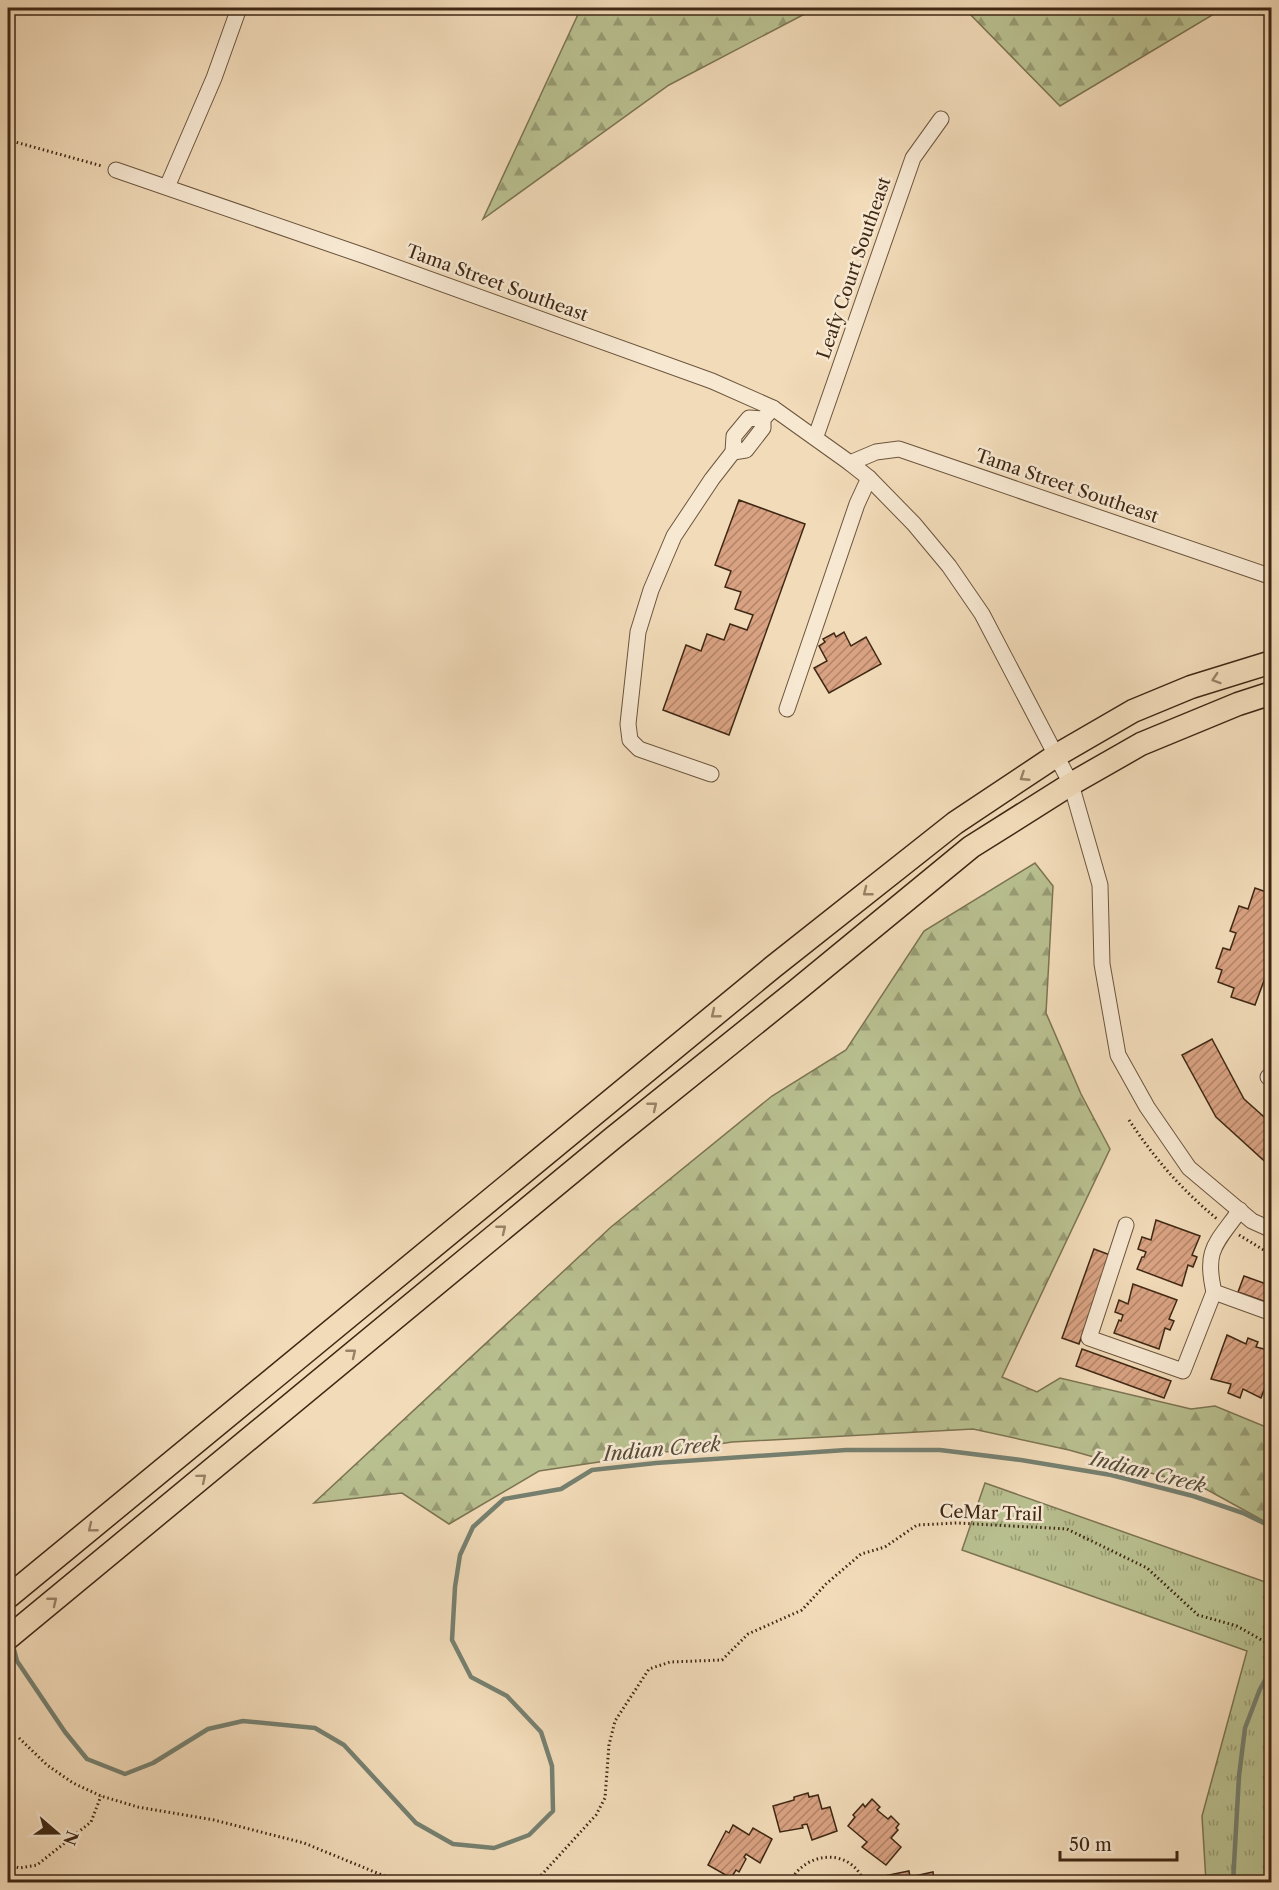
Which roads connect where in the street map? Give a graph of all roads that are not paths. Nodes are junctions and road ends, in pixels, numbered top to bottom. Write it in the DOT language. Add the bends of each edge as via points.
graph roads {
  1 [pos="239,8"];
  2 [pos="941,119"];
  3 [pos="116,170"];
  4 [pos="167,187"];
  5 [pos="768,414"];
  6 [pos="816,436"];
  7 [pos="850,463"];
  8 [pos="869,478"];
  9 [pos="1272,577"];
  10 [pos="1272,662"];
  11 [pos="1272,693"];
  12 [pos="787,708"];
  13 [pos="1057,755"];
  14 [pos="711,774"];
  15 [pos="1071,784"];
  16 [pos="1240,1210"];
  17 [pos="1126,1225"];
  18 [pos="1272,1230"];
  19 [pos="1214,1292"];
  20 [pos="1272,1313"];
  21 [pos="8,1597"];
  22 [pos="8,1638"];
  1 -- 4 [label="street"];
  2 -- 6 [label="street, Leafy Court Southeast" via="913,158"];
  3 -- 4 [label="street, Tama Street Southeast"];
  4 -- 5 [label="street, Tama Street Southeast" via="712,381"];
  5 -- 6 [label="street, Tama Street Southeast"];
  5 -- 14 [label="street" via="748,418 734,436 733,452 674,536 638,632 628,723 630,740 639,749"];
  6 -- 7 [label="street, Tama Street Southeast"];
  7 -- 8 [label="street, Tama Street Southeast"];
  7 -- 9 [label="street, Tama Street Southeast" via="876,452 899,449"];
  8 -- 12 [label="street"];
  8 -- 13 [label="street, Tama Street Southeast" via="949,566 982,614"];
  10 -- 13 [label="highway, one-way" via="1191,687 1133,711"];
  11 -- 15 [label="highway" via="1141,744"];
  13 -- 15 [label="street, Tama Street Southeast"];
  13 -- 21 [label="highway, one-way" via="955,823 773,967"];
  15 -- 16 [label="street, Tama Street Southeast" via="1100,885 1102,964 1118,1055 1147,1107 1189,1168"];
  22 -- 15 [label="highway, one-way" via="971,847"];
  16 -- 18 [label="street, Tama Street Southeast"];
  16 -- 19 [label="street" via="1212,1249 1209,1270"];
  17 -- 19 [label="street" via="1089,1338 1183,1371"];
  19 -- 20 [label="street"];
}
